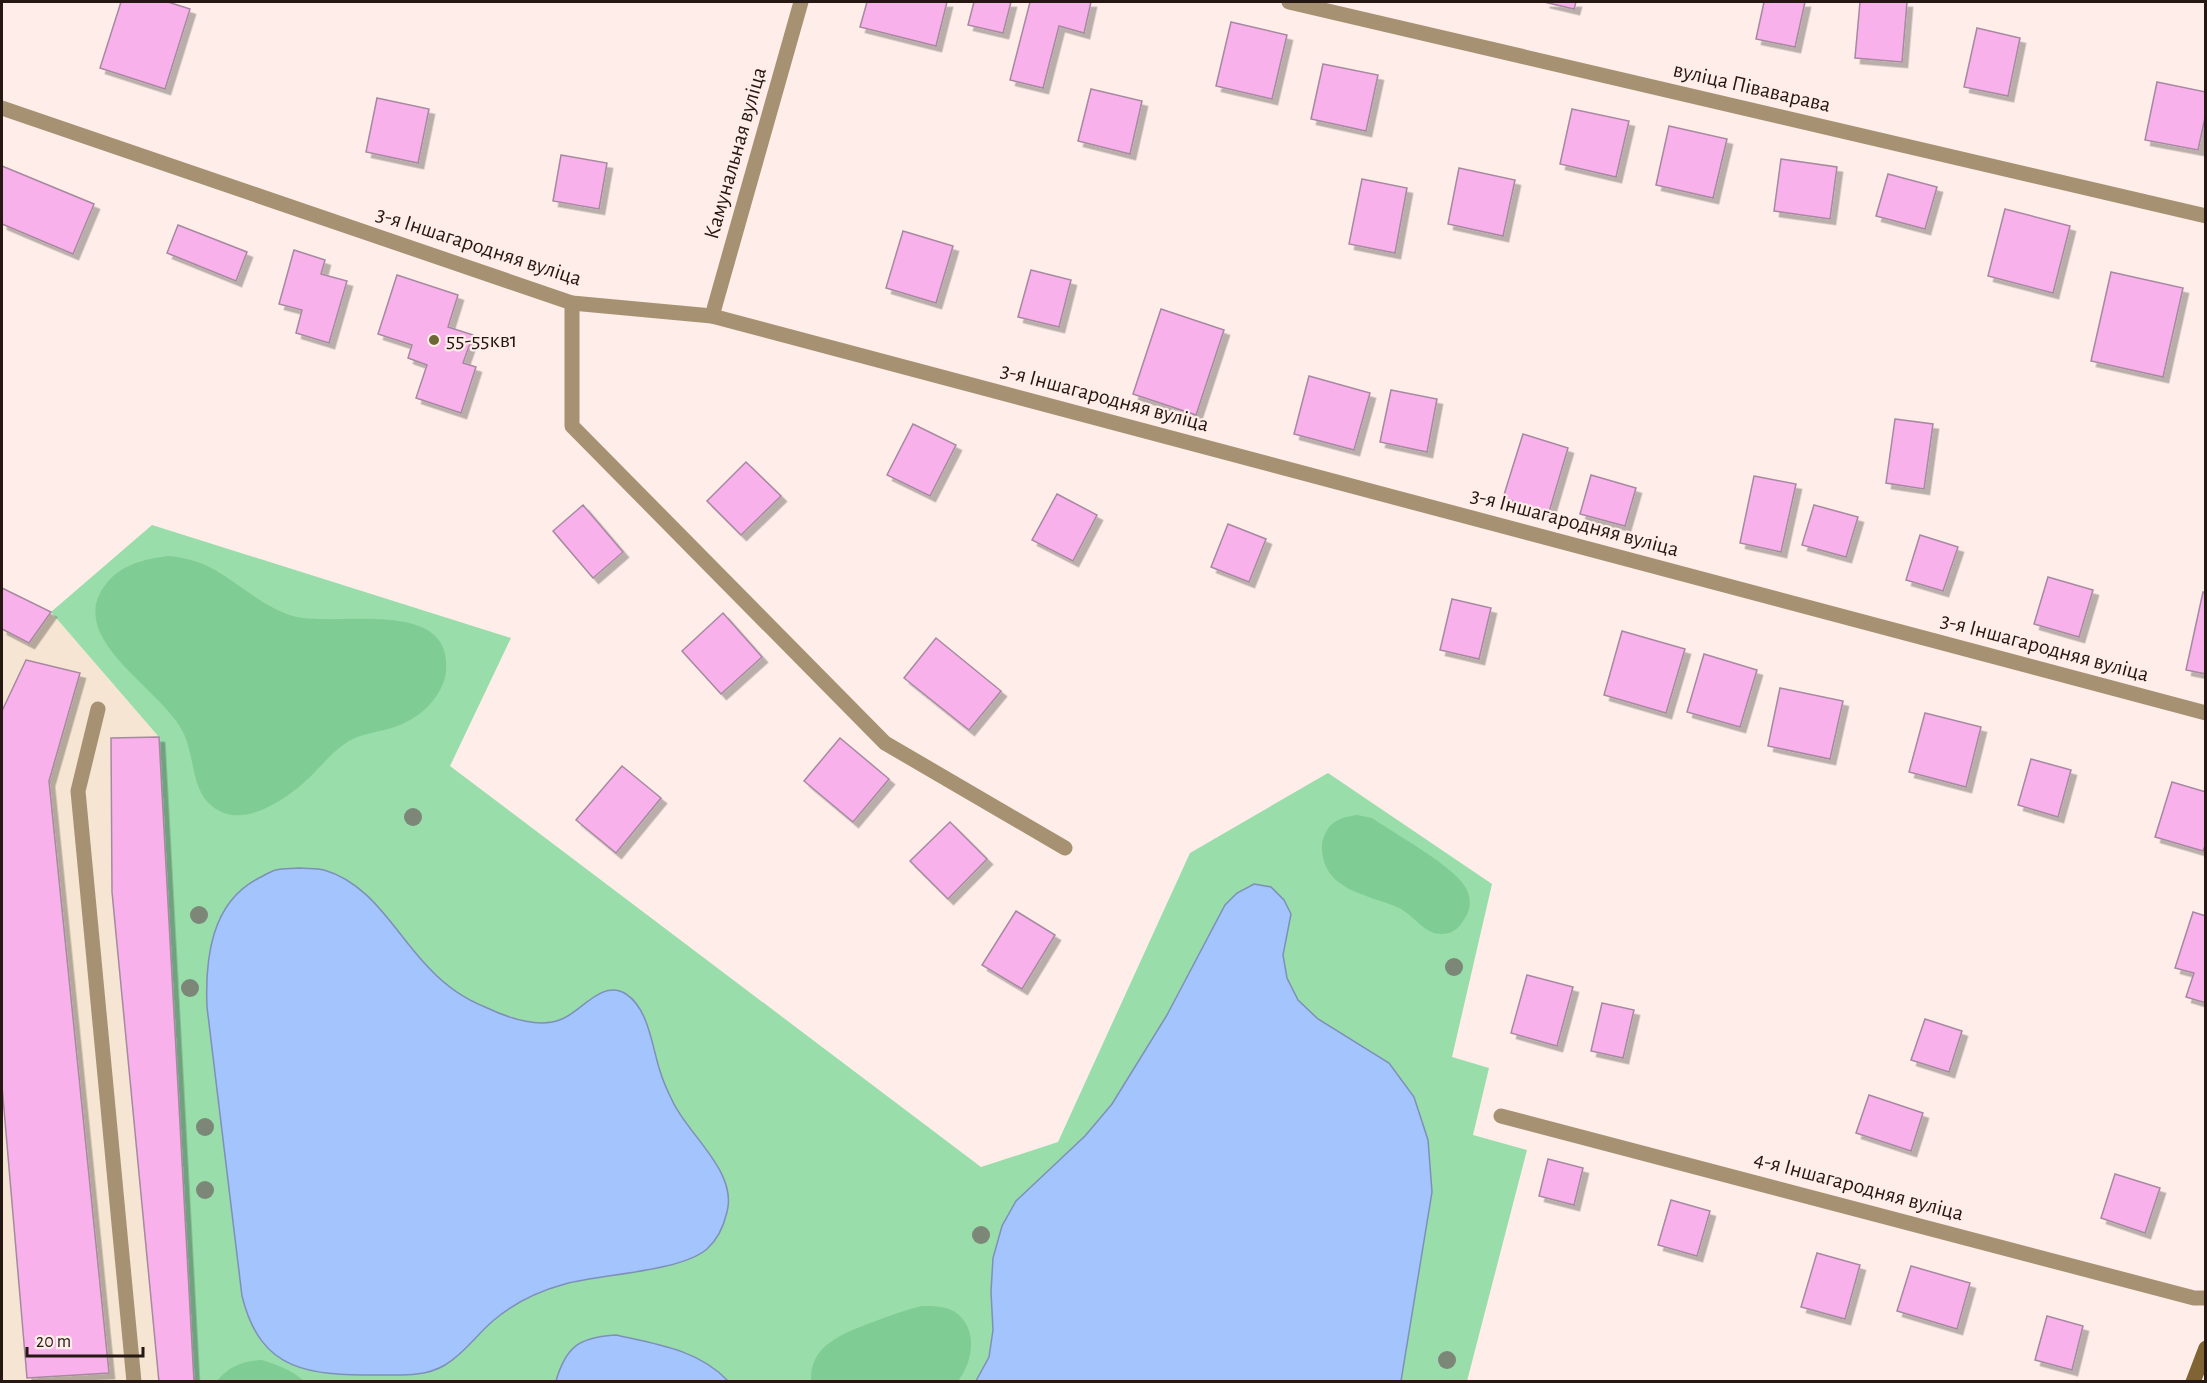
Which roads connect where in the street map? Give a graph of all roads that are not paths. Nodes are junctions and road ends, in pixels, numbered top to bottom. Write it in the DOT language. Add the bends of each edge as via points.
graph roads {
  1 [pos="801,2"];
  2 [pos="1288,2"];
  3 [pos="2,108"];
  4 [pos="2205,216"];
  5 [pos="572,303"];
  6 [pos="712,316"];
  7 [pos="98,709"];
  8 [pos="2205,713"];
  9 [pos="1065,848"];
  10 [pos="1501,1116"];
  11 [pos="2205,1298"];
  12 [pos="2205,1348"];
  13 [pos="134,1382"];
  14 [pos="2193,1382"];
  1 -- 6 [label="street, Камунальная вуліца"];
  2 -- 4 [label="street, вуліца Піваварава"];
  3 -- 5 [label="street, 3-я Іншагародняя вуліца"];
  5 -- 6 [label="street, 3-я Іншагародняя вуліца"];
  5 -- 9 [label="street" via="572,426 885,743"];
  6 -- 8 [label="street, 3-я Іншагародняя вуліца"];
  7 -- 13 [label="street" via="78,791"];
  10 -- 11 [label="street, 4-я Іншагародняя вуліца"];
  12 -- 14 [label="street"];
}
